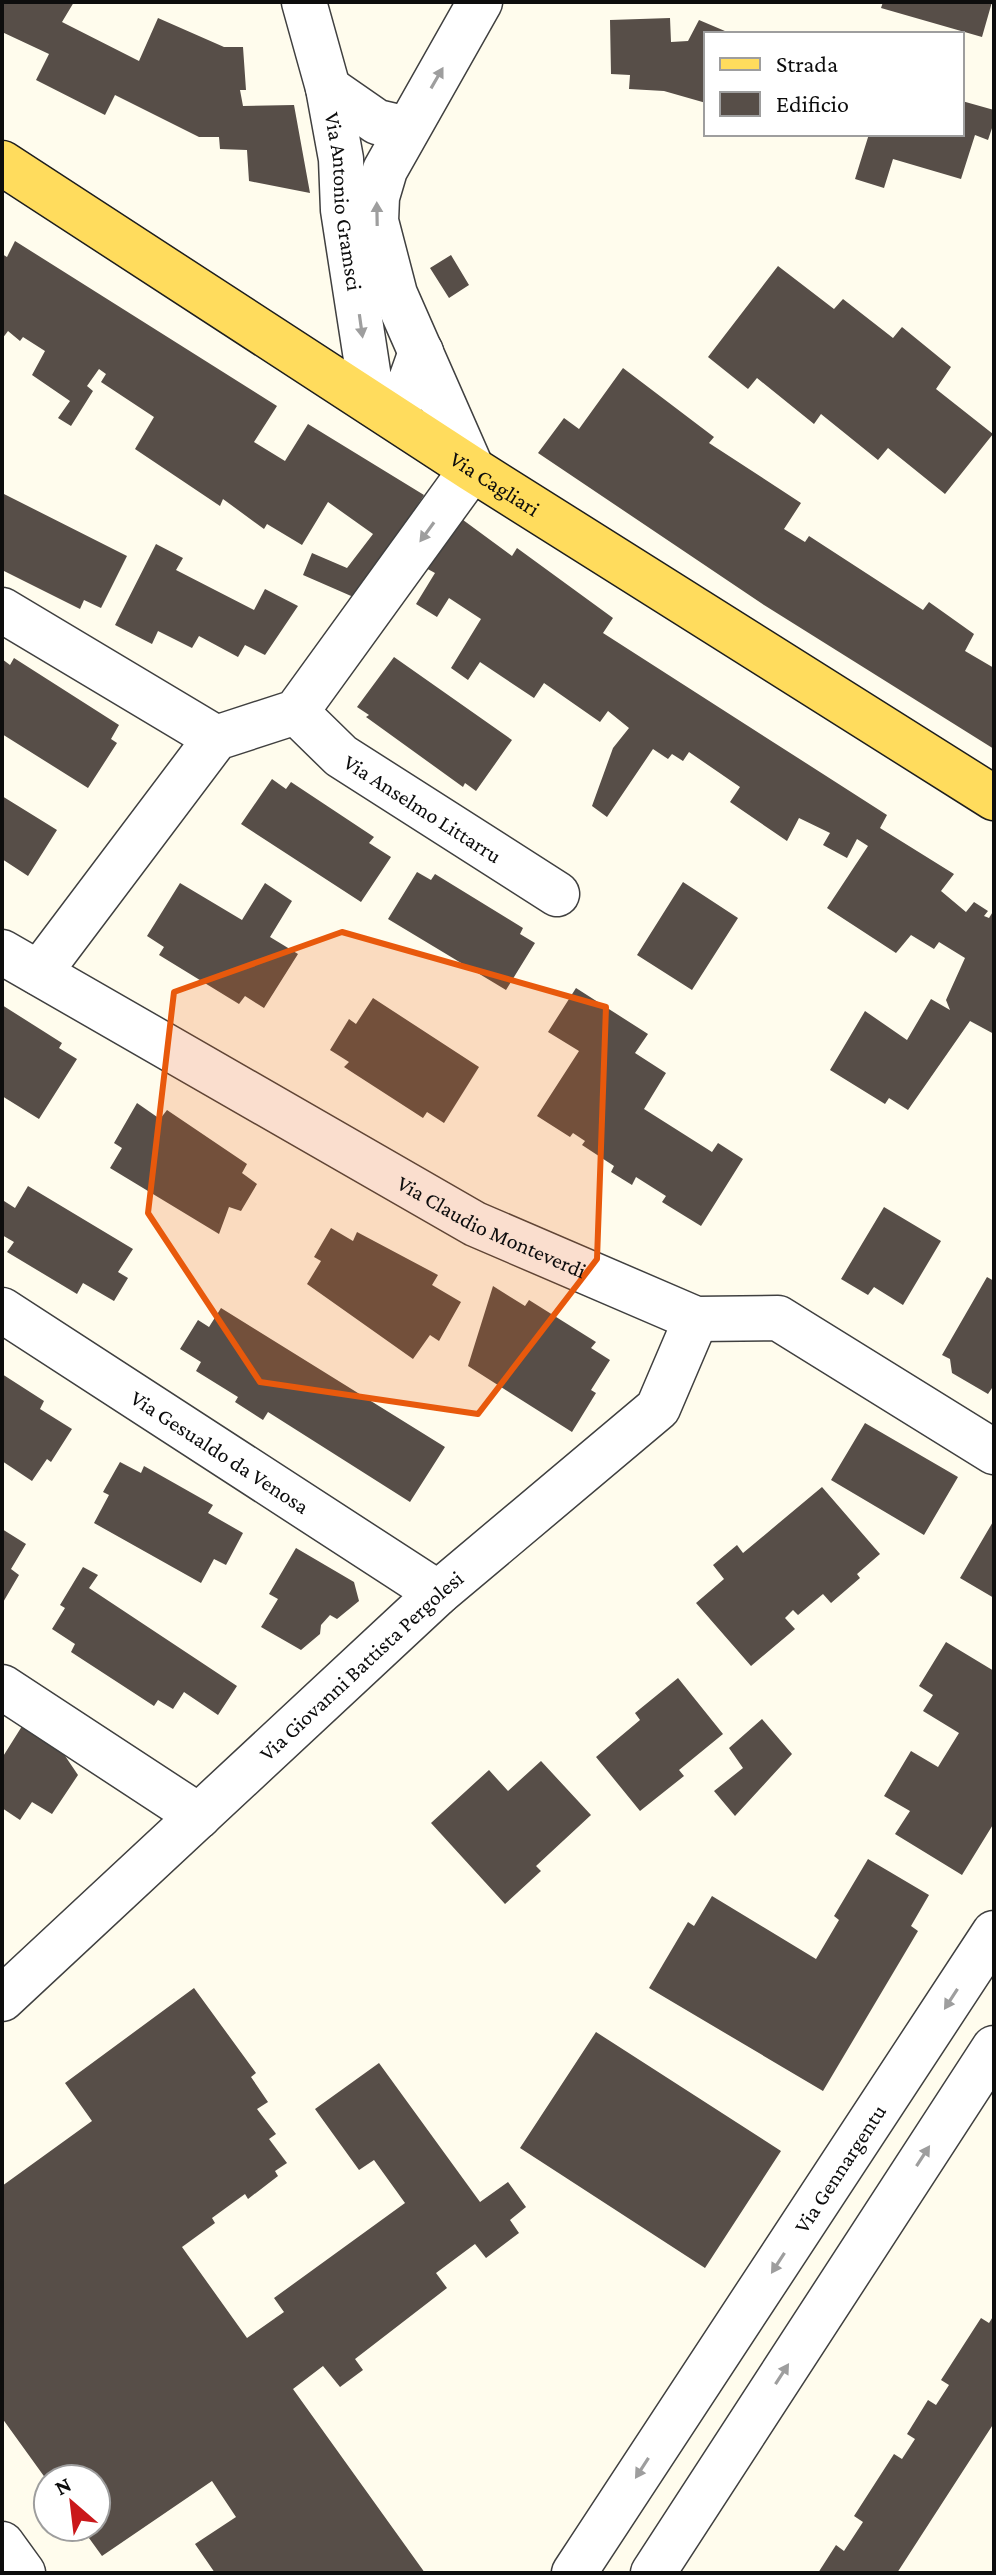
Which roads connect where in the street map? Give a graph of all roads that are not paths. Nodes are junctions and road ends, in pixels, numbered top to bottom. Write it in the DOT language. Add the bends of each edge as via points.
graph roads {
  1 [pos="304,2"];
  2 [pos="480,2"];
  3 [pos="328,88"];
  4 [pos="407,129"];
  5 [pos="2,163"];
  6 [pos="421,352"];
  7 [pos="373,404"];
  8 [pos="472,469"];
  9 [pos="2,610"];
  10 [pos="296,712"];
  11 [pos="216,738"];
  12 [pos="994,798"];
  13 [pos="557,894"];
  14 [pos="2,952"];
  15 [pos="39,973"];
  16 [pos="2,1310"];
  17 [pos="696,1319"];
  18 [pos="994,1452"];
  19 [pos="438,1593"];
  20 [pos="2,1687"];
  21 [pos="199,1816"];
  22 [pos="994,1933"];
  23 [pos="2,1999"];
  24 [pos="994,2048"];
  25 [pos="685,2403"];
  26 [pos="739,2440"];
  27 [pos="2,2544"];
  28 [pos="23,2573"];
  29 [pos="574,2573"];
  30 [pos="653,2573"];
  1 -- 3 [label="street, Via Antonio Gramsci"];
  4 -- 2 [label="street, Via Antonio Gramsci, one-way"];
  3 -- 4 [label="street" via="377,122"];
  3 -- 7 [label="street, Via Antonio Gramsci, one-way"];
  6 -- 4 [label="street, Via Antonio Gramsci, one-way" via="395,294 376,221 385,170"];
  5 -- 7 [label="main road, Via Cagliari"];
  6 -- 7 [label="street" via="406,394"];
  6 -- 8 [label="street, Via Antonio Gramsci"];
  7 -- 8 [label="main road, Via Cagliari"];
  8 -- 10 [label="street, one-way"];
  8 -- 12 [label="main road, Via Cagliari"];
  9 -- 11 [label="street"];
  10 -- 11 [label="street"];
  10 -- 13 [label="street, Via Anselmo Littarru" via="341,756"];
  11 -- 15 [label="street"];
  14 -- 15 [label="street, Via Claudio Monteverdi"];
  15 -- 17 [label="street, Via Claudio Monteverdi" via="475,1224"];
  16 -- 19 [label="street, Via Gesualdo da Venosa"];
  17 -- 18 [label="street, Via Claudio Monteverdi" via="778,1318"];
  17 -- 19 [label="street, Via Giovanni Battista Pergolesi" via="658,1408"];
  19 -- 21 [label="street, Via Giovanni Battista Pergolesi"];
  20 -- 21 [label="street"];
  21 -- 23 [label="street, Via Giovanni Battista Pergolesi"];
  22 -- 25 [label="street, Via Gennargentu, one-way"];
  26 -- 24 [label="street, one-way"];
  25 -- 26 [label="street"];
  25 -- 29 [label="street, Via Gennargentu, one-way"];
  26 -- 30 [label="street"];
  27 -- 28 [label="street"];
}
